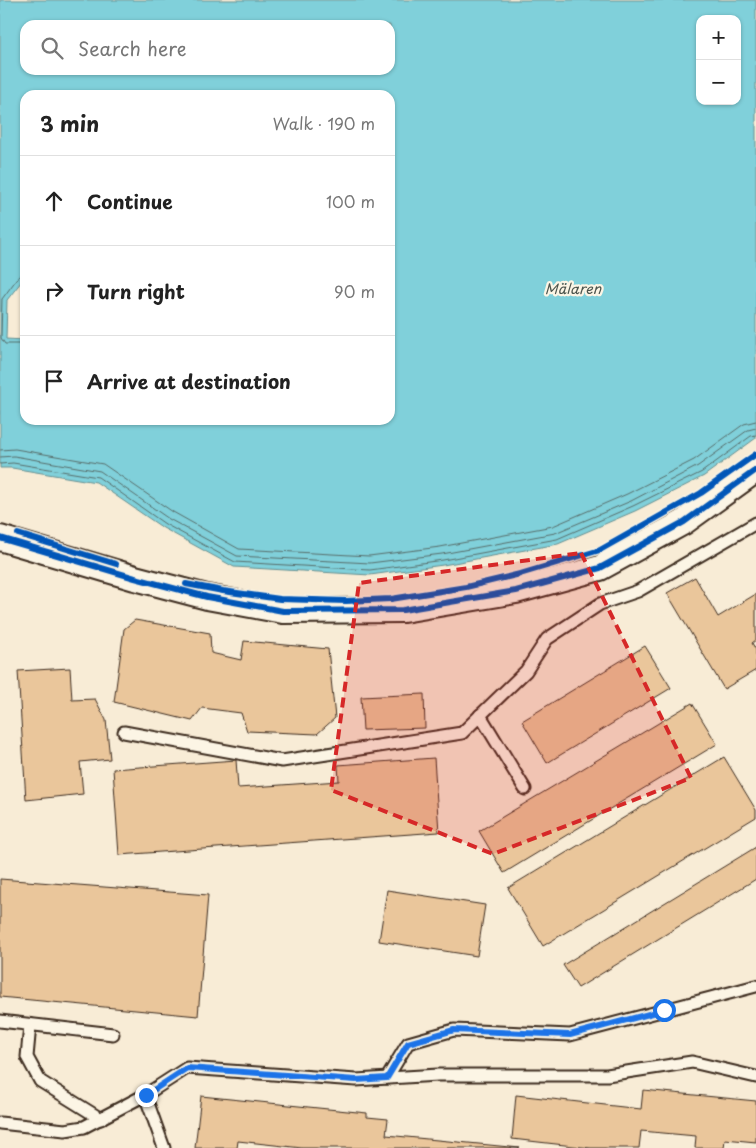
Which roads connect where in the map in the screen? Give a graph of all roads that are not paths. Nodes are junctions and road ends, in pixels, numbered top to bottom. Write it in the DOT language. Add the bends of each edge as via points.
graph roads {
  1 [pos="756,470"];
  2 [pos="756,523"];
  3 [pos="0,538"];
  4 [pos="480,715"];
  5 [pos="124,732"];
  6 [pos="525,789"];
  7 [pos="756,986"];
  8 [pos="0,1022"];
  9 [pos="30,1025"];
  10 [pos="113,1034"];
  11 [pos="756,1077"];
  12 [pos="387,1078"];
  13 [pos="146,1095"];
  14 [pos="101,1119"];
  15 [pos="0,1123"];
  16 [pos="164,1148"];
  1 -- 3 [label="street" via="684,522 600,568 516,591 403,610 283,611 207,598"];
  2 -- 4 [label="lane" via="638,590 600,604 547,639 526,671"];
  4 -- 5 [label="lane" via="462,733 282,761"];
  4 -- 6 [label="lane"];
  7 -- 12 [label="lane" via="570,1035 454,1030 408,1043"];
  8 -- 9 [label="lane"];
  9 -- 10 [label="lane"];
  9 -- 14 [label="lane" via="27,1058 40,1081"];
  11 -- 12 [label="lane" via="692,1062 607,1074"];
  12 -- 13 [label="lane" via="356,1080 187,1068"];
  13 -- 14 [label="lane"];
  13 -- 16 [label="lane"];
  14 -- 15 [label="lane" via="84,1127 65,1130"];
}
